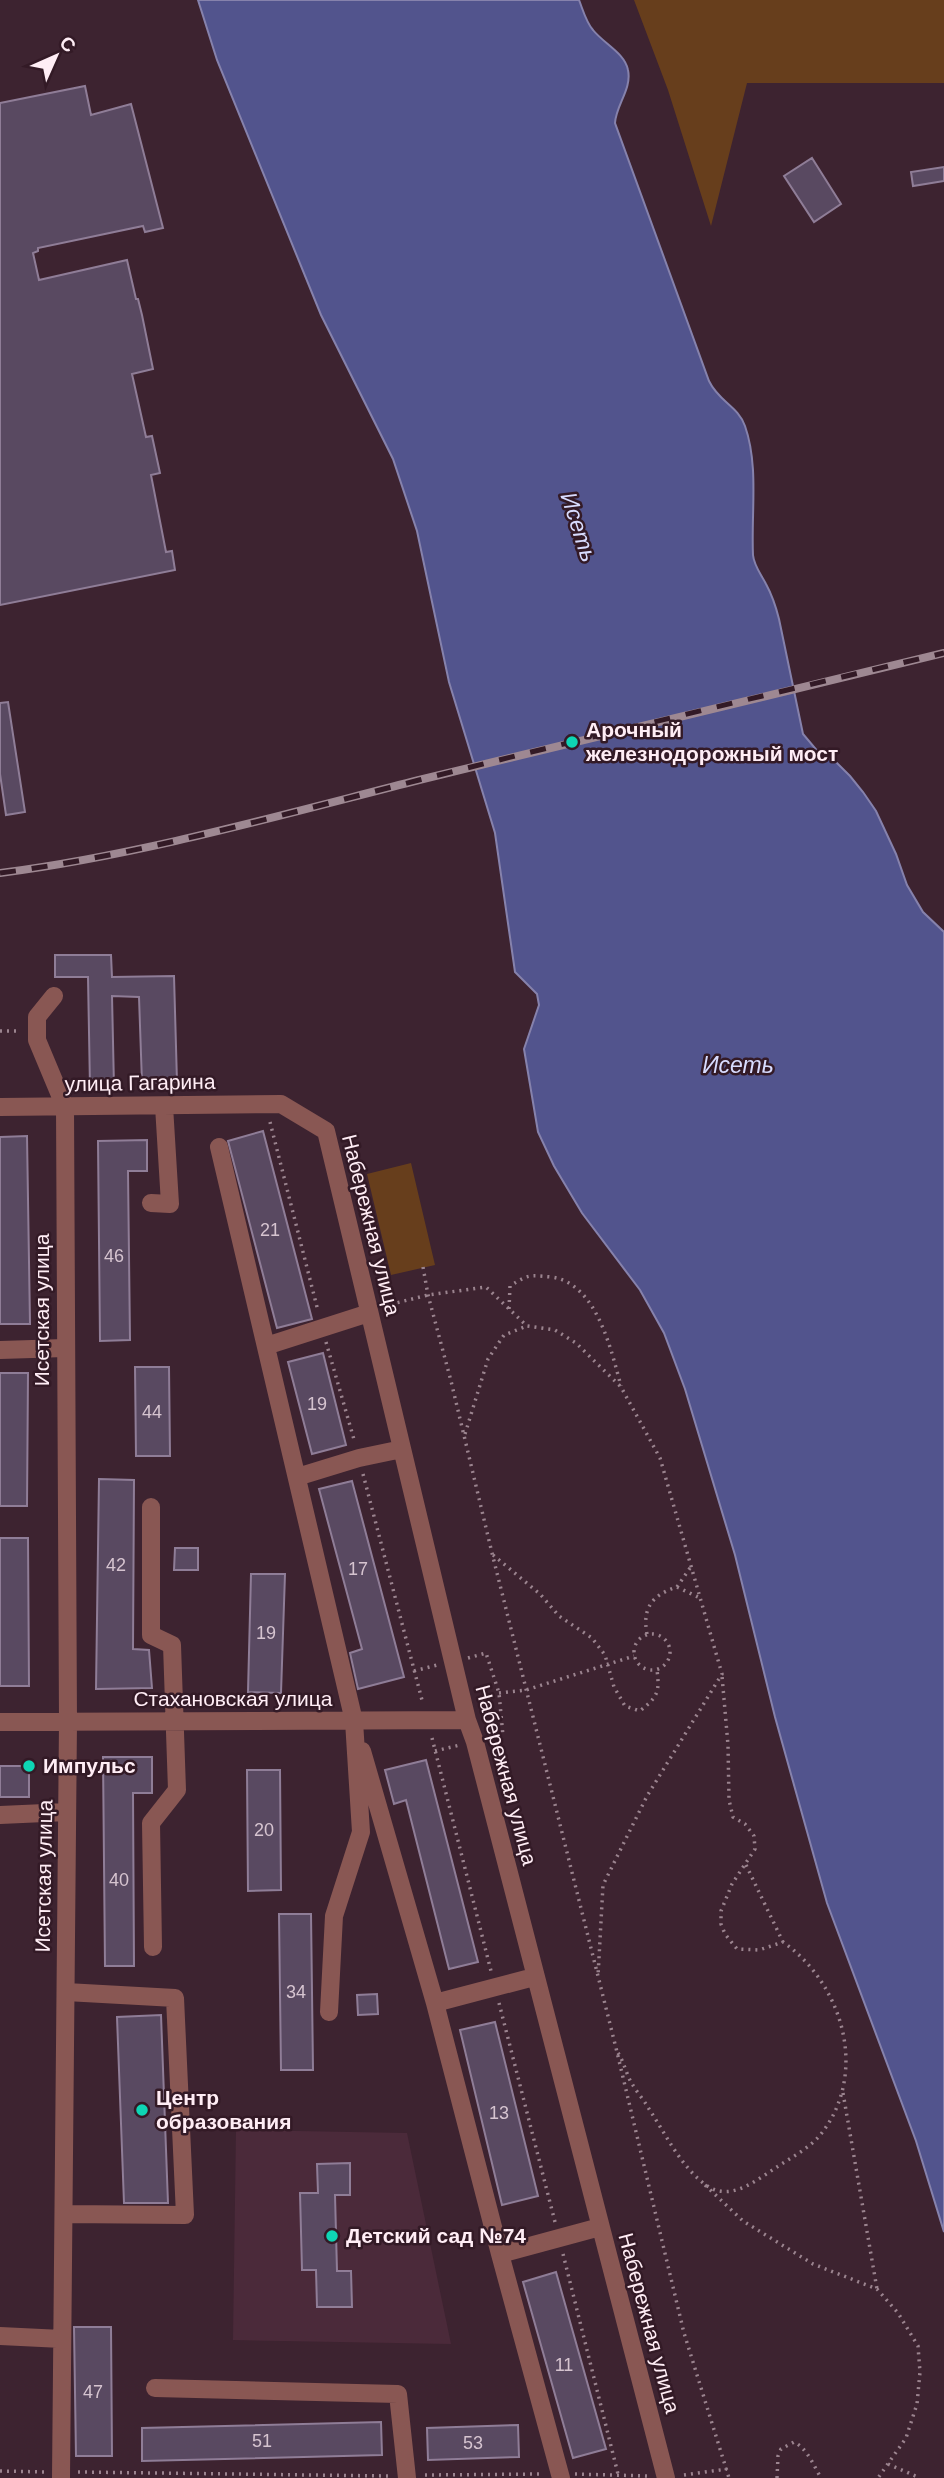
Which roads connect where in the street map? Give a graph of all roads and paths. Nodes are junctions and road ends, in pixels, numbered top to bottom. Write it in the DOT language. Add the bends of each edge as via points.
graph roads {
  1 [pos="54,996"];
  2 [pos="281,1104"];
  3 [pos="164,1105"];
  4 [pos="0,1107"];
  5 [pos="65,1107"];
  6 [pos="269,1120"];
  7 [pos="219,1147"];
  8 [pos="150,1203"];
  9 [pos="423,1267"];
  10 [pos="428,1295"];
  11 [pos="509,1309"];
  12 [pos="369,1311"];
  13 [pos="527,1326"];
  14 [pos="322,1328"];
  15 [pos="266,1346"];
  16 [pos="65,1348"];
  17 [pos="0,1350"];
  18 [pos="621,1387"];
  19 [pos="464,1436"];
  20 [pos="402,1449"];
  21 [pos="359,1458"];
  22 [pos="297,1477"];
  23 [pos="151,1507"];
  24 [pos="492,1553"];
  25 [pos="691,1566"];
  26 [pos="677,1587"];
  27 [pos="700,1598"];
  28 [pos="647,1634"];
  29 [pos="634,1656"];
  30 [pos="608,1665"];
  31 [pos="657,1670"];
  32 [pos="722,1674"];
  33 [pos="526,1690"];
  34 [pos="499,1693"];
  35 [pos="427,1720"];
  36 [pos="467,1720"];
  37 [pos="354,1721"];
  38 [pos="0,1722"];
  39 [pos="68,1722"];
  40 [pos="174,1722"];
  41 [pos="67,1812"];
  42 [pos="0,1815"];
  43 [pos="746,1865"];
  44 [pos="783,1942"];
  45 [pos="153,1947"];
  46 [pos="534,1977"];
  47 [pos="598,1980"];
  48 [pos="495,1987"];
  49 [pos="66,1992"];
  50 [pos="435,2003"];
  51 [pos="329,2012"];
  52 [pos="615,2048"];
  53 [pos="843,2091"];
  54 [pos="703,2184"];
  55 [pos="64,2214"];
  56 [pos="600,2227"];
  57 [pos="559,2238"];
  58 [pos="500,2253"];
  59 [pos="877,2289"];
  60 [pos="0,2336"];
  61 [pos="62,2339"];
  62 [pos="155,2388"];
  63 [pos="888,2464"];
  64 [pos="727,2469"];
  65 [pos="0,2471"];
  66 [pos="39,2472"];
  67 [pos="61,2475"];
  68 [pos="560,2476"];
  69 [pos="619,2476"];
  70 [pos="407,2477"];
  71 [pos="666,2477"];
  72 [pos="39,2478"];
  73 [pos="729,2478"];
  74 [pos="778,2478"];
  75 [pos="821,2478"];
  76 [pos="877,2478"];
  77 [pos="920,2478"];
  1 -- 5 [label="street" via="37,1017 37,1040"];
  2 -- 3 [label="street, улица Гагарина"];
  2 -- 12 [label="street, Набережная улица" via="326,1132"];
  3 -- 5 [label="street, улица Гагарина"];
  3 -- 8 [label="street" via="170,1204"];
  4 -- 5 [label="street, улица Гагарина"];
  5 -- 16 [label="street, Исетская улица"];
  6 -- 14 [label="path"];
  7 -- 15 [label="street"];
  9 -- 10 [label="path"];
  10 -- 11 [label="path" via="486,1287"];
  10 -- 12 [label="path"];
  10 -- 19 [label="path"];
  11 -- 13 [label="path"];
  11 -- 18 [label="path" via="510,1286 528,1275 559,1278 580,1292 597,1313 607,1336"];
  12 -- 14 [label="street"];
  12 -- 20 [label="street, Набережная улица"];
  13 -- 18 [label="path" via="555,1330 576,1343"];
  13 -- 19 [label="path" via="504,1335 488,1359"];
  14 -- 15 [label="street"];
  14 -- 21 [label="path"];
  15 -- 22 [label="street"];
  16 -- 17 [label="street"];
  16 -- 39 [label="street, Исетская улица"];
  18 -- 25 [label="path" via="660,1458"];
  19 -- 24 [label="path"];
  20 -- 21 [label="street"];
  20 -- 36 [label="street, Набережная улица"];
  21 -- 22 [label="street"];
  21 -- 35 [label="path"];
  22 -- 37 [label="street"];
  23 -- 40 [label="street" via="151,1636 173,1645"];
  24 -- 30 [label="path" via="559,1616 592,1638 606,1654"];
  24 -- 33 [label="path"];
  25 -- 26 [label="path"];
  25 -- 27 [label="path"];
  26 -- 27 [label="path"];
  26 -- 28 [label="path" via="662,1592 647,1608"];
  27 -- 32 [label="path"];
  28 -- 29 [label="path" via="639,1639"];
  28 -- 31 [label="path" via="668,1642 667,1664"];
  29 -- 30 [label="path"];
  29 -- 31 [label="path" via="647,1670"];
  30 -- 31 [label="path" via="625,1706 640,1711 656,1698"];
  30 -- 33 [label="path"];
  32 -- 43 [label="path" via="729,1800 733,1816 754,1836 755,1849"];
  32 -- 47 [label="path" via="647,1796 604,1885"];
  33 -- 34 [label="path"];
  33 -- 47 [label="path"];
  35 -- 36 [label="street, Стахановская улица"];
  35 -- 37 [label="street, Стахановская улица"];
  35 -- 48 [label="path"];
  36 -- 46 [label="street, Набережная улица"];
  37 -- 40 [label="street, Стахановская улица"];
  37 -- 50 [label="street"];
  37 -- 51 [label="street" via="360,1832 334,1916"];
  38 -- 39 [label="street, Стахановская улица"];
  39 -- 40 [label="street, Стахановская улица"];
  39 -- 41 [label="street, Исетская улица"];
  40 -- 45 [label="street" via="177,1790 151,1823"];
  41 -- 42 [label="street"];
  41 -- 49 [label="street, Исетская улица"];
  43 -- 44 [label="path"];
  43 -- 44 [label="path" via="721,1911 725,1934 737,1949 759,1950"];
  44 -- 53 [label="path" via="817,1973 842,2024 847,2067"];
  46 -- 48 [label="street"];
  46 -- 56 [label="street, Набережная улица"];
  47 -- 52 [label="path"];
  48 -- 50 [label="street"];
  48 -- 57 [label="path"];
  49 -- 55 [label="street, Исетская улица"];
  49 -- 55 [label="street" via="175,1998 185,2215"];
  50 -- 58 [label="street"];
  52 -- 54 [label="path" via="674,2148"];
  52 -- 64 [label="path" via="684,2333"];
  53 -- 54 [label="path" via="820,2136 795,2156 752,2184 728,2193"];
  53 -- 59 [label="path"];
  54 -- 59 [label="path" via="743,2221 813,2264"];
  55 -- 61 [label="street, Исетская улица"];
  56 -- 57 [label="street"];
  56 -- 71 [label="street, Набережная улица"];
  57 -- 58 [label="street"];
  57 -- 69 [label="path"];
  58 -- 68 [label="street"];
  59 -- 63 [label="path" via="918,2346 920,2372 917,2404 906,2438"];
  60 -- 61 [label="street"];
  61 -- 67 [label="street, Исетская улица"];
  62 -- 70 [label="street" via="398,2394"];
  63 -- 76 [label="path"];
  63 -- 77 [label="path"];
  64 -- 71 [label="path"];
  64 -- 73 [label="path"];
  65 -- 66 [label="path"];
  66 -- 67 [label="path"];
  66 -- 72 [label="path"];
  67 -- 70 [label="path"];
  68 -- 69 [label="path"];
  68 -- 70 [label="path"];
  69 -- 71 [label="path"];
  74 -- 75 [label="path" via="781,2449 794,2442"];
}
